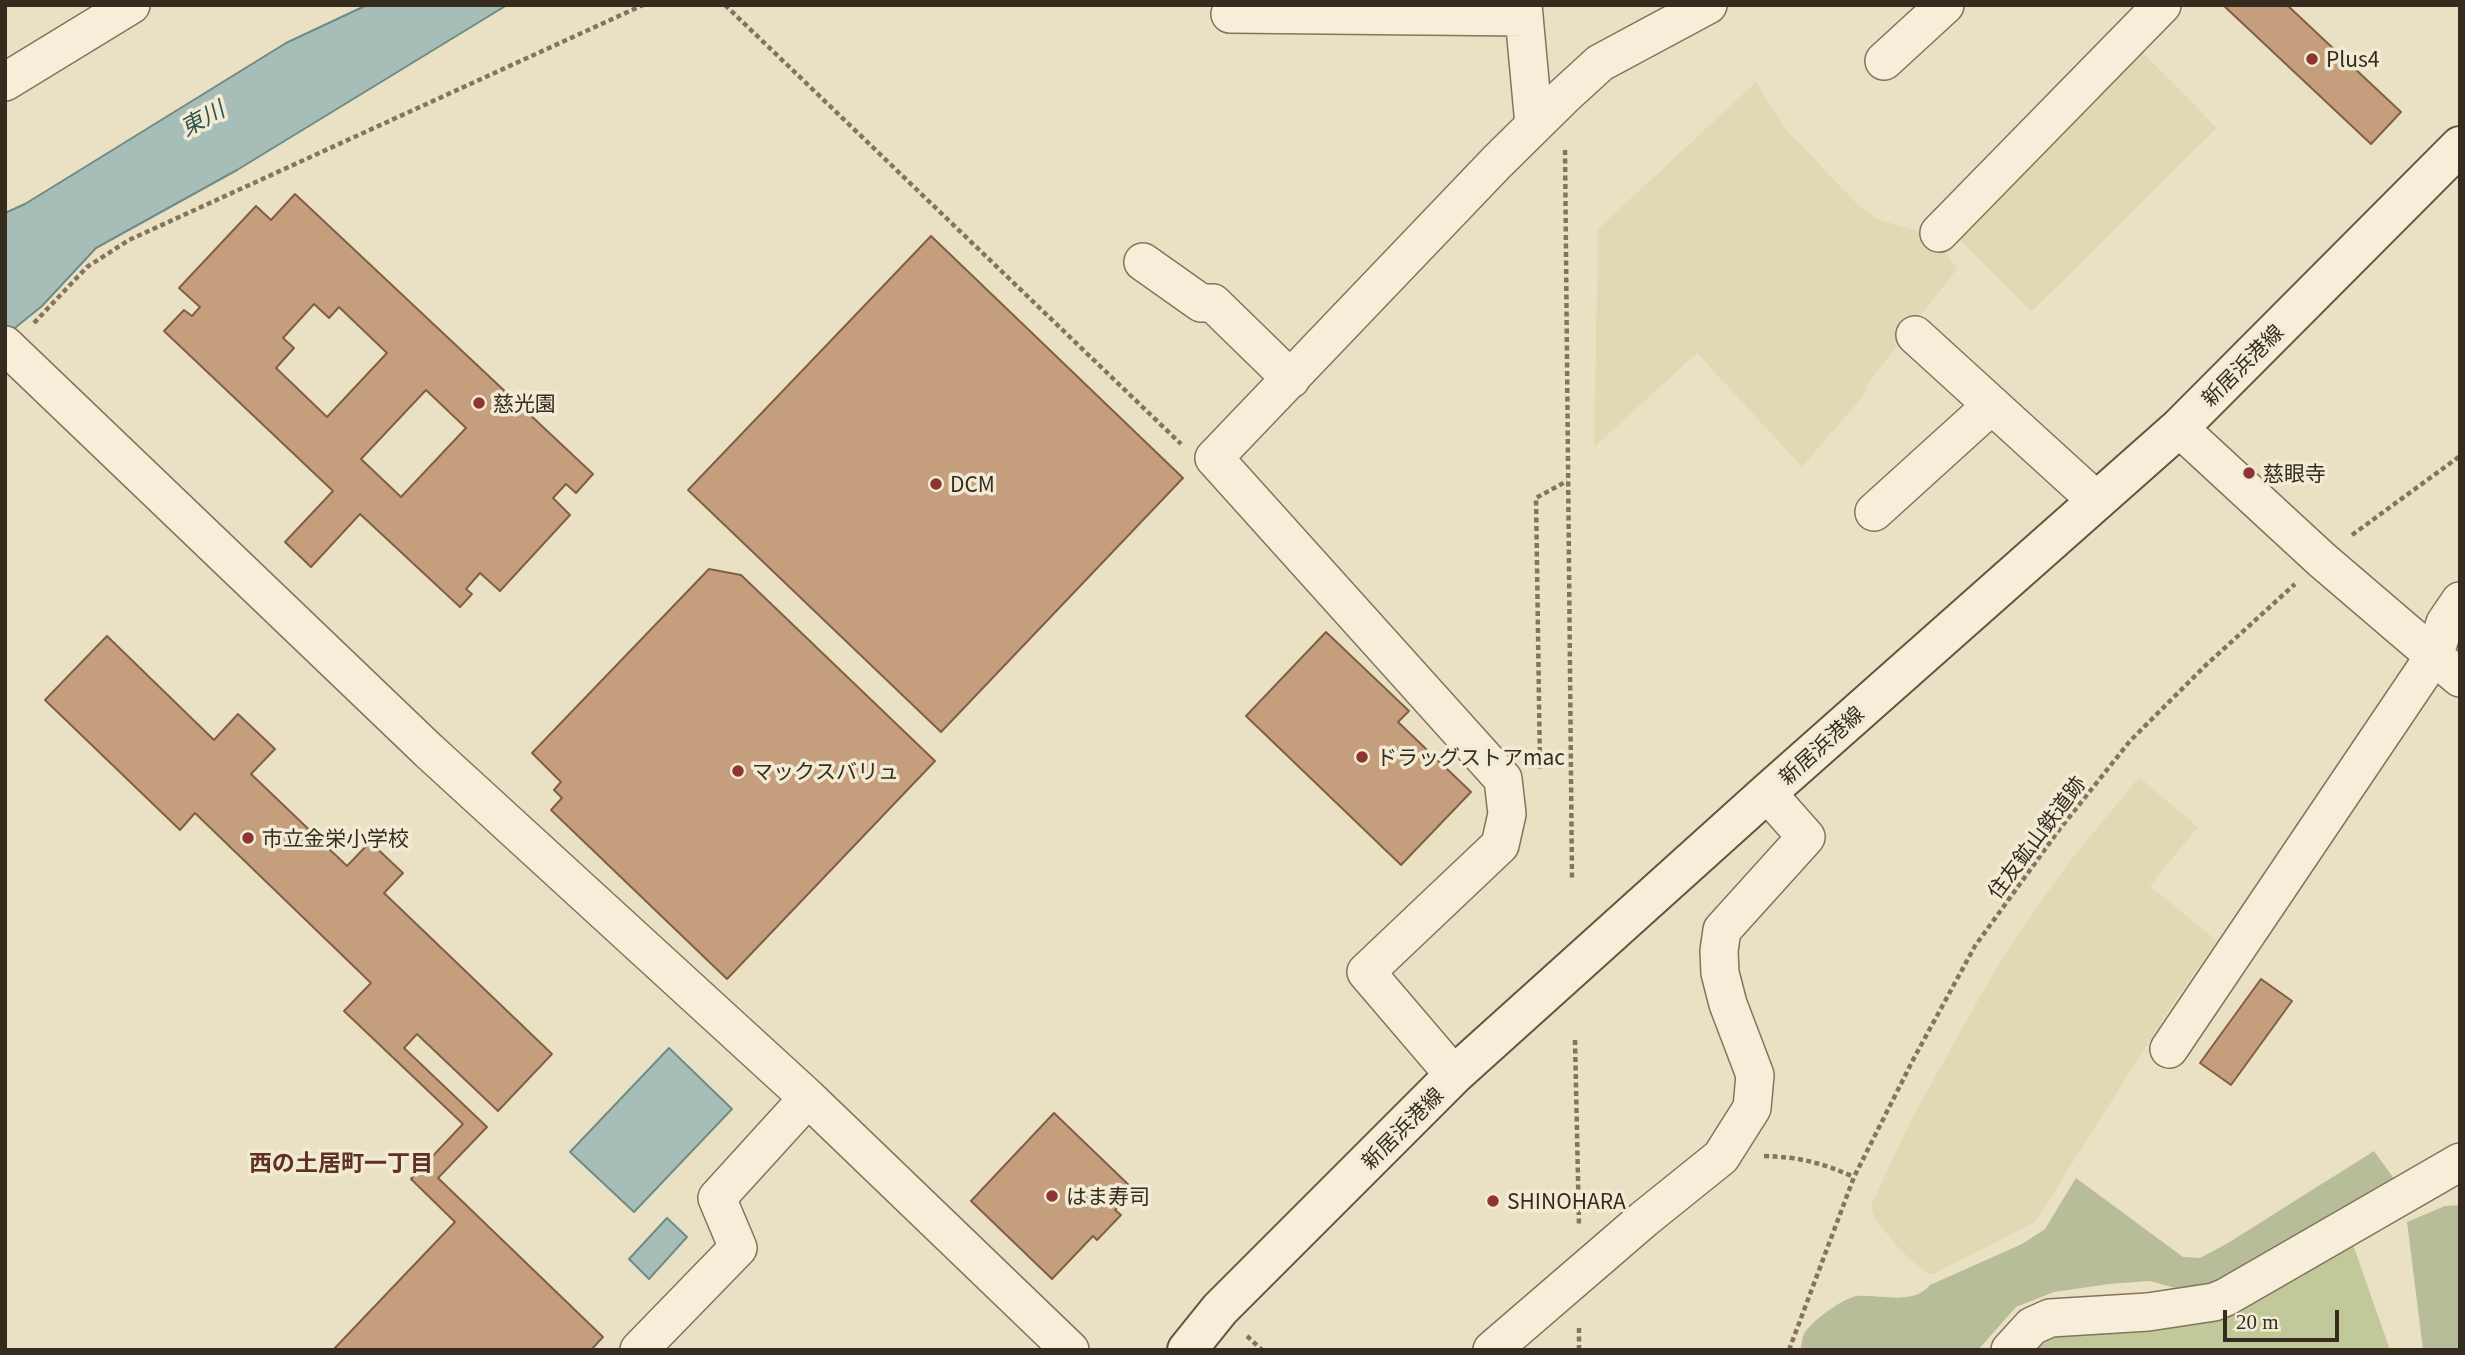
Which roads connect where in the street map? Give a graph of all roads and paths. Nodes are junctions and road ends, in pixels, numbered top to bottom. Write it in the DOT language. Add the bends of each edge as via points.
graph roads {
  1 [pos="131,5"];
  2 [pos="643,5"];
  3 [pos="725,5"];
  4 [pos="1708,5"];
  5 [pos="1945,5"];
  6 [pos="2162,5"];
  7 [pos="1523,11"];
  8 [pos="1230,13"];
  9 [pos="1884,61"];
  10 [pos="5,82"];
  11 [pos="1565,95"];
  12 [pos="1534,125"];
  13 [pos="2460,146"];
  14 [pos="1939,233"];
  15 [pos="1143,262"];
  16 [pos="1915,335"];
  17 [pos="8,348"];
  18 [pos="1291,379"];
  19 [pos="1992,405"];
  20 [pos="2179,428"];
  21 [pos="2460,456"];
  22 [pos="1214,458"];
  23 [pos="1567,481"];
  24 [pos="2097,500"];
  25 [pos="1874,512"];
  26 [pos="2322,560"];
  27 [pos="2460,601"];
  28 [pos="2447,667"];
  29 [pos="1503,779"];
  30 [pos="1767,793"];
  31 [pos="1572,879"];
  32 [pos="1575,1040"];
  33 [pos="2169,1049"];
  34 [pos="1454,1075"];
  35 [pos="808,1098"];
  36 [pos="1721,1157"];
  37 [pos="2460,1162"];
  38 [pos="1854,1177"];
  39 [pos="1580,1274"];
  40 [pos="639,1350"];
  41 [pos="1070,1350"];
  42 [pos="1187,1350"];
  43 [pos="1492,1350"];
  44 [pos="1579,1350"];
  45 [pos="1789,1350"];
  46 [pos="2010,1350"];
  1 -- 10 [label="street"];
  2 -- 17 [label="path" via="128,240 87,267"];
  3 -- 22 [label="path" via="1190,453"];
  4 -- 11 [label="street" via="1600,64"];
  5 -- 9 [label="street"];
  6 -- 14 [label="street"];
  7 -- 8 [label="street"];
  7 -- 12 [label="street"];
  11 -- 12 [label="street"];
  11 -- 23 [label="path"];
  12 -- 18 [label="street"];
  13 -- 20 [label="main road, 新居浜港線"];
  15 -- 18 [label="street" via="1201,303 1213,303"];
  16 -- 19 [label="street"];
  17 -- 35 [label="street" via="429,751"];
  18 -- 22 [label="street"];
  19 -- 24 [label="street"];
  19 -- 25 [label="street"];
  20 -- 24 [label="main road, 新居浜港線"];
  20 -- 26 [label="street"];
  21 -- 26 [label="path, 住友鉱山鉄道跡" via="2367,521"];
  22 -- 29 [label="street"];
  23 -- 29 [label="path" via="1536,498 1540,784"];
  23 -- 31 [label="path"];
  24 -- 30 [label="main road, 新居浜港線"];
  26 -- 28 [label="street"];
  26 -- 38 [label="path, 住友鉱山鉄道跡" via="2130,741 2059,830 1975,946"];
  27 -- 28 [label="street" via="2445,623"];
  28 -- 33 [label="street"];
  29 -- 34 [label="street" via="1507,814 1500,845 1366,972"];
  30 -- 34 [label="main road, 新居浜港線"];
  30 -- 36 [label="street" via="1806,837 1722,930 1720,973 1755,1075 1752,1108"];
  32 -- 39 [label="path"];
  34 -- 42 [label="main road, 新居浜港線" via="1220,1309"];
  35 -- 40 [label="street" via="718,1198 738,1248"];
  35 -- 41 [label="street"];
  36 -- 38 [label="path" via="1796,1157"];
  36 -- 39 [label="street"];
  37 -- 46 [label="street" via="2227,1297 2148,1312 2050,1318 2032,1326"];
  38 -- 45 [label="path, 住友鉱山鉄道跡"];
  39 -- 43 [label="street"];
  39 -- 44 [label="path"];
}
